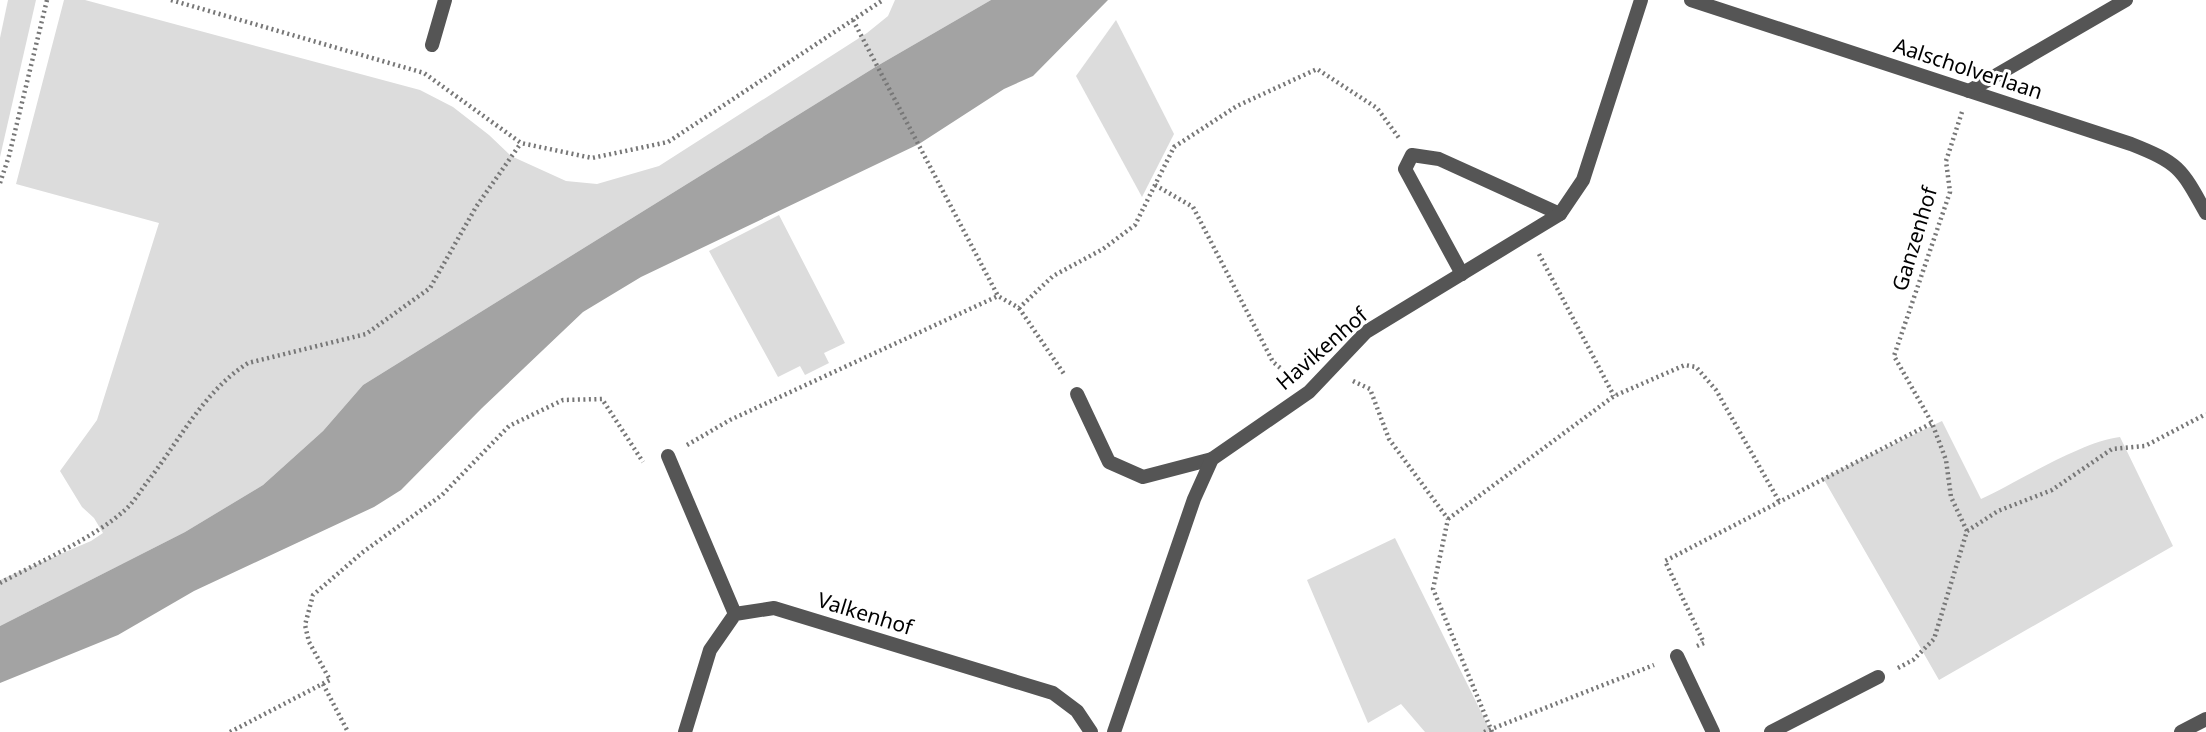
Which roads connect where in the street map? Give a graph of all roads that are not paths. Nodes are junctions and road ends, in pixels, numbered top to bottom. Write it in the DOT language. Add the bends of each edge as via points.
graph roads {
  1 [pos="445,0"];
  2 [pos="1641,0"];
  3 [pos="1691,0"];
  4 [pos="2126,0"];
  5 [pos="432,45"];
  6 [pos="1969,91"];
  7 [pos="2206,213"];
  8 [pos="1560,214"];
  9 [pos="1462,274"];
  10 [pos="1077,394"];
  11 [pos="668,456"];
  12 [pos="1212,459"];
  13 [pos="735,614"];
  14 [pos="1677,656"];
  15 [pos="1878,677"];
  16 [pos="2206,719"];
  17 [pos="685,732"];
  18 [pos="1091,732"];
  19 [pos="1114,732"];
  20 [pos="1713,732"];
  21 [pos="1771,732"];
  22 [pos="2181,732"];
  1 -- 5 [label="street"];
  2 -- 8 [label="street, Havikenhof" via="1583,180"];
  3 -- 6 [label="street, Aalscholverlaan"];
  4 -- 6 [label="street"];
  6 -- 7 [label="street, Aalscholverlaan" via="2164,157 2183,173"];
  8 -- 9 [label="street, Havikenhof"];
  8 -- 9 [label="street" via="1439,159 1412,155 1405,169"];
  9 -- 12 [label="street, Havikenhof" via="1367,332 1309,392"];
  10 -- 12 [label="street, Havikenhof" via="1110,462 1143,477"];
  11 -- 13 [label="street"];
  12 -- 19 [label="street"];
  13 -- 17 [label="street" via="710,650"];
  13 -- 18 [label="street, Valkenhof" via="774,607 1053,693 1077,710"];
  14 -- 20 [label="street"];
  15 -- 21 [label="street"];
  16 -- 22 [label="street"];
}
